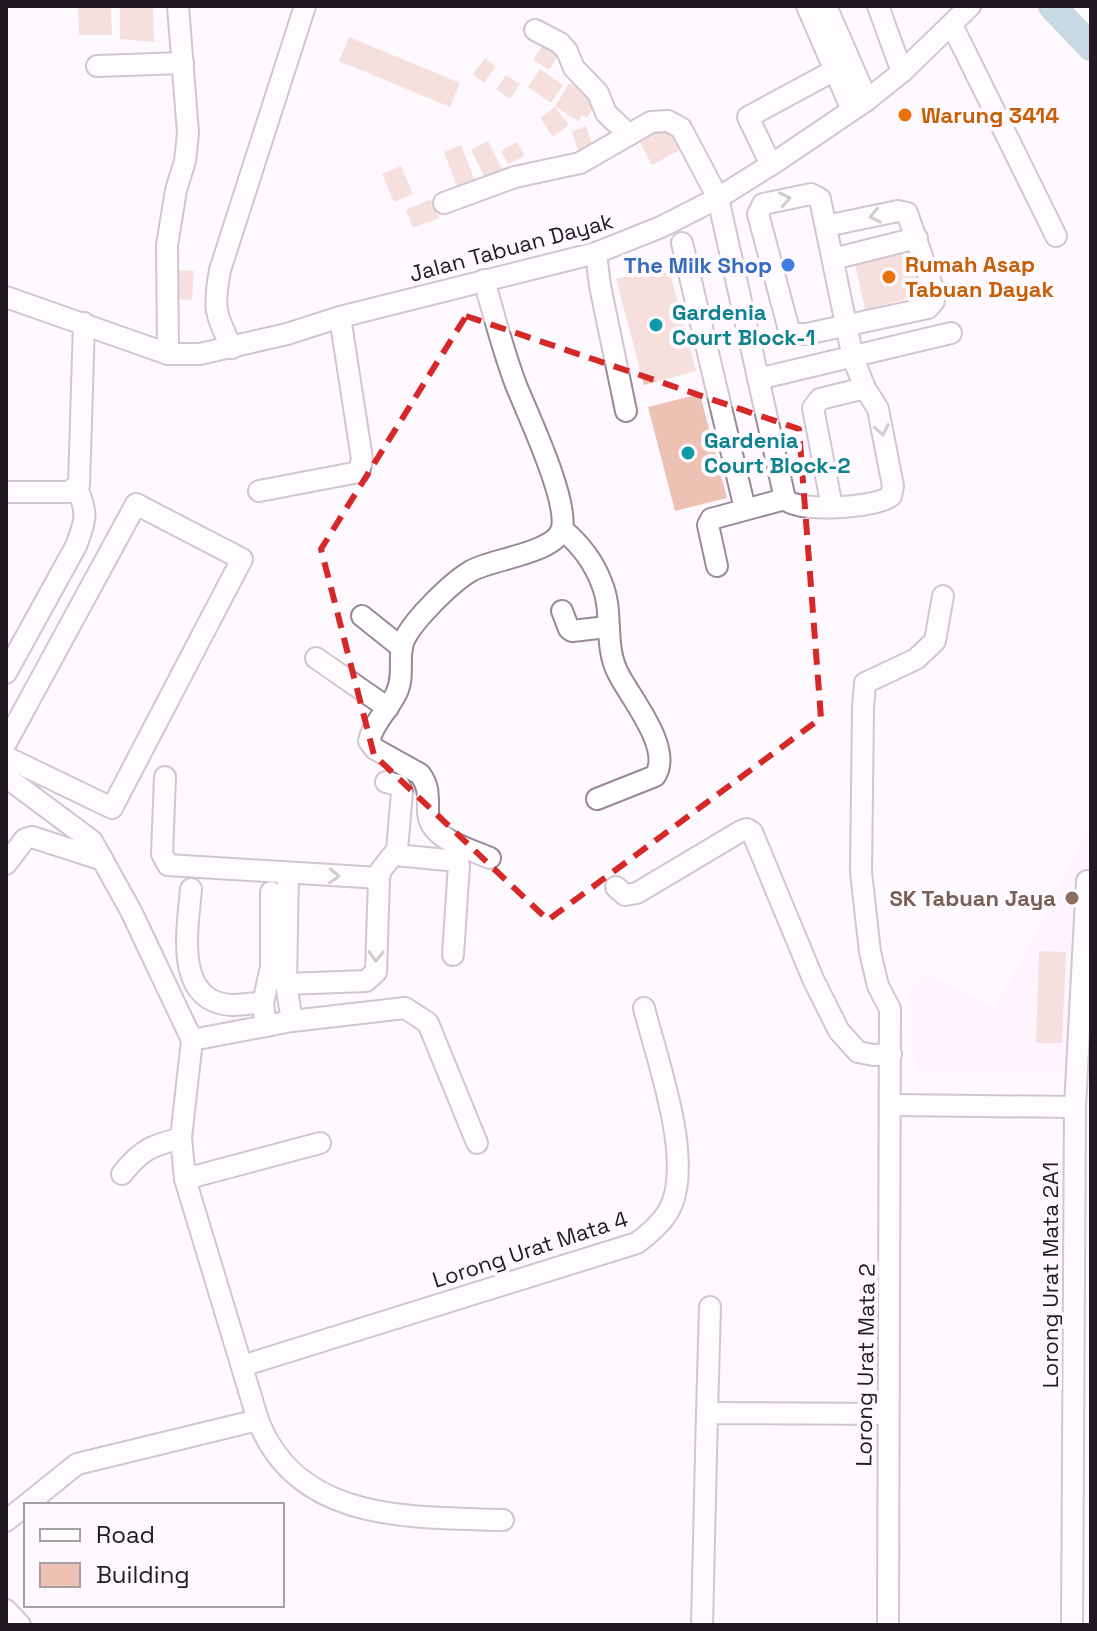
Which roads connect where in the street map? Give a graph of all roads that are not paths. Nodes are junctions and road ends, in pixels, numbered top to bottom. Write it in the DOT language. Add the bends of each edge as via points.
graph roads {
  1 [pos="178,6"];
  2 [pos="305,6"];
  3 [pos="807,6"];
  4 [pos="826,6"];
  5 [pos="878,6"];
  6 [pos="970,6"];
  7 [pos="952,25"];
  8 [pos="535,30"];
  9 [pos="183,63"];
  10 [pos="97,66"];
  11 [pos="835,70"];
  12 [pos="902,72"];
  13 [pos="859,105"];
  14 [pos="629,135"];
  15 [pos="771,165"];
  16 [pos="718,198"];
  17 [pos="444,203"];
  18 [pos="826,226"];
  19 [pos="1056,236"];
  20 [pos="917,238"];
  21 [pos="682,243"];
  22 [pos="596,253"];
  23 [pos="833,259"];
  24 [pos="772,267"];
  25 [pos="736,277"];
  26 [pos="484,280"];
  27 [pos="6,297"];
  28 [pos="340,317"];
  29 [pos="84,323"];
  30 [pos="847,325"];
  31 [pos="951,333"];
  32 [pos="232,348"];
  33 [pos="168,354"];
  34 [pos="853,358"];
  35 [pos="758,379"];
  36 [pos="865,388"];
  37 [pos="626,411"];
  38 [pos="77,488"];
  39 [pos="259,491"];
  40 [pos="6,492"];
  41 [pos="785,499"];
  42 [pos="832,507"];
  43 [pos="745,509"];
  44 [pos="86,517"];
  45 [pos="562,529"];
  46 [pos="118,534"];
  47 [pos="717,566"];
  48 [pos="943,596"];
  49 [pos="562,611"];
  50 [pos="362,616"];
  51 [pos="607,627"];
  52 [pos="402,648"];
  53 [pos="316,658"];
  54 [pos="6,673"];
  55 [pos="388,708"];
  56 [pos="6,743"];
  57 [pos="6,757"];
  58 [pos="6,777"];
  59 [pos="165,777"];
  60 [pos="386,782"];
  61 [pos="597,799"];
  62 [pos="395,855"];
  63 [pos="490,858"];
  64 [pos="103,860"];
  65 [pos="6,864"];
  66 [pos="288,873"];
  67 [pos="379,878"];
  68 [pos="1087,881"];
  69 [pos="616,887"];
  70 [pos="191,889"];
  71 [pos="271,892"];
  72 [pos="453,955"];
  73 [pos="286,984"];
  74 [pos="263,1003"];
  75 [pos="644,1008"];
  76 [pos="292,1021"];
  77 [pos="266,1026"];
  78 [pos="192,1040"];
  79 [pos="891,1054"];
  80 [pos="892,1105"];
  81 [pos="1075,1107"];
  82 [pos="181,1138"];
  83 [pos="320,1143"];
  84 [pos="477,1143"];
  85 [pos="122,1174"];
  86 [pos="185,1179"];
  87 [pos="710,1307"];
  88 [pos="242,1366"];
  89 [pos="707,1413"];
  90 [pos="888,1414"];
  91 [pos="258,1420"];
  92 [pos="28,1503"];
  93 [pos="24,1507"];
  94 [pos="503,1520"];
  95 [pos="6,1521"];
  96 [pos="6,1610"];
  97 [pos="20,1625"];
  98 [pos="702,1625"];
  99 [pos="888,1625"];
  100 [pos="1072,1625"];
  1 -- 9 [label="street"];
  2 -- 32 [label="street" via="220,270 217,318"];
  3 -- 11 [label="street"];
  4 -- 13 [label="street"];
  5 -- 12 [label="street"];
  6 -- 7 [label="street, Jalan Tabuan Dayak"];
  7 -- 12 [label="street, Jalan Tabuan Dayak"];
  7 -- 19 [label="street"];
  8 -- 14 [label="street" via="560,43 598,93 606,113"];
  9 -- 10 [label="street"];
  9 -- 33 [label="street" via="188,133 167,245"];
  11 -- 13 [label="street"];
  11 -- 15 [label="street" via="748,117"];
  12 -- 13 [label="street, Jalan Tabuan Dayak"];
  13 -- 15 [label="street, Jalan Tabuan Dayak"];
  14 -- 16 [label="street" via="651,122 681,128"];
  14 -- 17 [label="street" via="580,163 515,177"];
  15 -- 16 [label="street, Jalan Tabuan Dayak"];
  16 -- 22 [label="street, Jalan Tabuan Dayak"];
  16 -- 25 [label="street"];
  20 -- 18 [label="street, one-way" via="903,211"];
  18 -- 23 [label="street"];
  24 -- 18 [label="street, one-way" via="758,214 763,204 815,195"];
  20 -- 23 [label="street"];
  20 -- 30 [label="street" via="934,291 932,305"];
  21 -- 43 [label="street"];
  22 -- 26 [label="street, Jalan Tabuan Dayak"];
  22 -- 37 [label="street"];
  23 -- 30 [label="street"];
  24 -- 25 [label="street"];
  24 -- 30 [label="street" via="792,334"];
  25 -- 35 [label="street"];
  26 -- 28 [label="street, Jalan Tabuan Dayak"];
  26 -- 45 [label="street" via="560,505"];
  27 -- 29 [label="street, Jalan Tabuan Dayak"];
  28 -- 32 [label="street, Jalan Tabuan Dayak"];
  28 -- 39 [label="street" via="362,459 359,472"];
  29 -- 33 [label="street, Jalan Tabuan Dayak"];
  29 -- 38 [label="street"];
  30 -- 34 [label="street"];
  31 -- 34 [label="street"];
  32 -- 33 [label="street, Jalan Tabuan Dayak"];
  34 -- 35 [label="street"];
  34 -- 36 [label="street"];
  35 -- 41 [label="street"];
  36 -- 42 [label="street" via="820,399 813,408"];
  36 -- 42 [label="street, one-way" via="878,409 893,491 881,502"];
  38 -- 40 [label="street"];
  38 -- 44 [label="street"];
  41 -- 42 [label="street" via="791,505"];
  41 -- 43 [label="street"];
  43 -- 47 [label="street" via="711,519 708,525"];
  44 -- 46 [label="street"];
  44 -- 54 [label="street" via="76,546"];
  45 -- 51 [label="street" via="579,544 603,586"];
  45 -- 52 [label="street" via="542,548 475,568 458,579 437,598"];
  46 -- 56 [label="street"];
  46 -- 57 [label="street" via="136,504 242,559 112,808"];
  48 -- 79 [label="street, Lorong Urat Mata 2" via="935,641 916,659 865,683 861,872 870,952 890,1009"];
  49 -- 51 [label="street" via="572,631"];
  50 -- 52 [label="street"];
  51 -- 61 [label="street" via="616,671 644,717 661,761 655,776"];
  52 -- 55 [label="street" via="399,688"];
  53 -- 55 [label="street"];
  55 -- 63 [label="street" via="371,734 371,746 424,779 427,816 438,834"];
  58 -- 64 [label="street" via="83,832"];
  59 -- 66 [label="street" via="165,862"];
  60 -- 62 [label="street" via="399,785 402,792"];
  62 -- 67 [label="street"];
  62 -- 72 [label="street" via="457,861"];
  64 -- 65 [label="street" via="32,837"];
  64 -- 78 [label="street"];
  66 -- 67 [label="street, one-way"];
  66 -- 73 [label="street"];
  67 -- 73 [label="street, one-way" via="374,976 366,981"];
  68 -- 81 [label="street, Lorong Urat Mata 2A1"];
  69 -- 79 [label="street" via="625,895 637,893 741,831 752,832 839,1031 858,1052"];
  70 -- 74 [label="street" via="188,958 200,991 231,1005"];
  71 -- 74 [label="street" via="271,967"];
  73 -- 76 [label="street"];
  74 -- 77 [label="street"];
  75 -- 88 [label="street, Lorong Urat Mata 4" via="677,1140 680,1173 668,1212 655,1228 637,1243"];
  76 -- 77 [label="street"];
  76 -- 84 [label="street" via="393,1008 418,1015 428,1023"];
  77 -- 78 [label="street"];
  78 -- 82 [label="street"];
  79 -- 80 [label="street, Lorong Urat Mata 2"];
  80 -- 81 [label="street"];
  80 -- 90 [label="street, Lorong Urat Mata 2"];
  81 -- 100 [label="street, Lorong Urat Mata 2A1"];
  82 -- 85 [label="street" via="150,1146"];
  82 -- 86 [label="street"];
  83 -- 86 [label="street"];
  86 -- 88 [label="street"];
  87 -- 89 [label="street"];
  88 -- 91 [label="street"];
  89 -- 90 [label="street"];
  89 -- 98 [label="street"];
  90 -- 99 [label="street, Lorong Urat Mata 2"];
  91 -- 92 [label="street" via="77,1464"];
  91 -- 94 [label="street" via="267,1444 283,1462 312,1487 350,1505 403,1516"];
  93 -- 95 [label="street"];
  96 -- 97 [label="street"];
}
